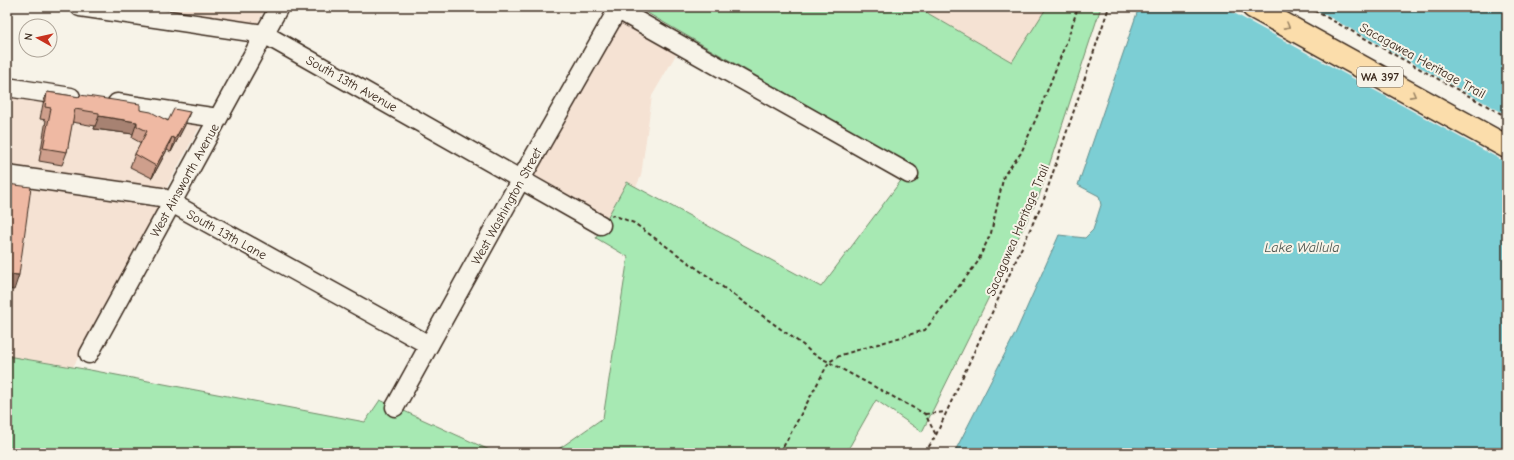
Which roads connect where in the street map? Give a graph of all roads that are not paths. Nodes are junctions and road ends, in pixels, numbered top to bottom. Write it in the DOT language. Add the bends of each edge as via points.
graph roads {
  1 [pos="80,7"];
  2 [pos="279,7"];
  3 [pos="1253,7"];
  4 [pos="1284,7"];
  5 [pos="616,8"];
  6 [pos="264,34"];
  7 [pos="7,87"];
  8 [pos="218,118"];
  9 [pos="1507,130"];
  10 [pos="1507,147"];
  11 [pos="909,174"];
  12 [pos="7,175"];
  13 [pos="521,179"];
  14 [pos="171,203"];
  15 [pos="601,225"];
  16 [pos="429,345"];
  17 [pos="88,354"];
  18 [pos="395,407"];
  1 -- 6 [label="street, South 13th Avenue"];
  2 -- 6 [label="street, West Ainsworth Avenue"];
  3 -- 10 [label="main road, WA 397, one-way"];
  4 -- 9 [label="main road, WA 397"];
  5 -- 11 [label="street"];
  5 -- 13 [label="street, West Washington Street"];
  6 -- 8 [label="street, West Ainsworth Avenue"];
  6 -- 13 [label="street, South 13th Avenue"];
  7 -- 8 [label="street"];
  8 -- 14 [label="street, West Ainsworth Avenue"];
  12 -- 14 [label="street, South 13th Lane" via="161,197"];
  13 -- 15 [label="street, South 13th Avenue"];
  13 -- 16 [label="street, West Washington Street"];
  14 -- 16 [label="street, South 13th Lane"];
  14 -- 17 [label="street, West Ainsworth Avenue"];
  16 -- 18 [label="street, West Washington Street"];
}
